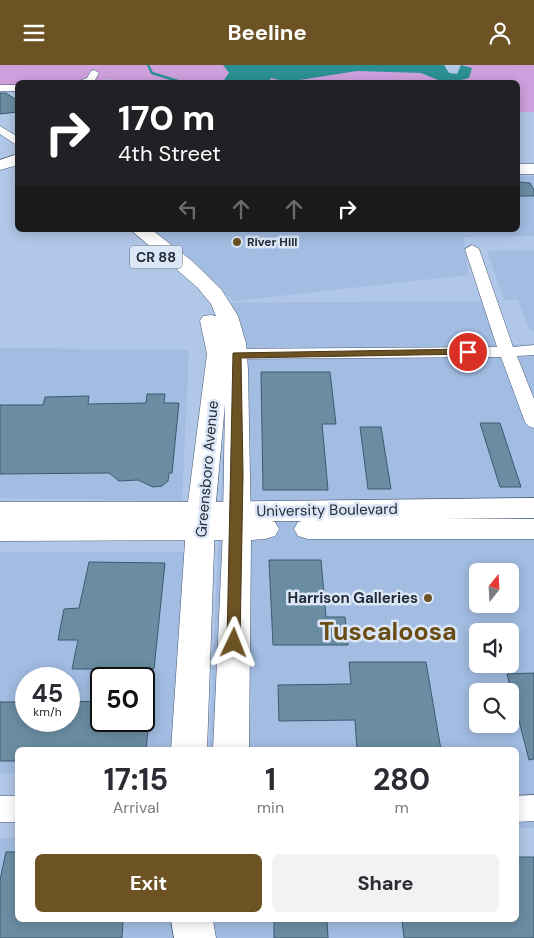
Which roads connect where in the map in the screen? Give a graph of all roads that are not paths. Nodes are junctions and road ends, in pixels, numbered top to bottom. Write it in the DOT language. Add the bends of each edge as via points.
graph roads {
  1 [pos="94,73"];
  2 [pos="91,80"];
  3 [pos="0,88"];
  4 [pos="15,88"];
  5 [pos="3,125"];
  6 [pos="15,139"];
  7 [pos="15,160"];
  8 [pos="0,165"];
  9 [pos="15,166"];
  10 [pos="520,169"];
  11 [pos="534,169"];
  12 [pos="520,173"];
  13 [pos="534,173"];
  14 [pos="0,174"];
  15 [pos="15,175"];
  16 [pos="132,232"];
  17 [pos="472,249"];
  18 [pos="534,350"];
  19 [pos="507,352"];
  20 [pos="227,355"];
  21 [pos="534,422"];
  22 [pos="534,508"];
  23 [pos="0,512"];
  24 [pos="237,520"];
  25 [pos="201,521"];
  26 [pos="534,529"];
  27 [pos="0,531"];
  28 [pos="189,747"];
  29 [pos="230,747"];
  30 [pos="0,809"];
  31 [pos="15,809"];
  32 [pos="519,809"];
  33 [pos="534,809"];
  1 -- 2 [label="street"];
  3 -- 4 [label="street"];
  5 -- 6 [label="street"];
  7 -- 8 [label="main road"];
  8 -- 9 [label="main road"];
  10 -- 11 [label="main road"];
  12 -- 13 [label="main road"];
  14 -- 15 [label="main road"];
  16 -- 20 [label="main road, Greensboro Avenue / CR 88" via="202,301"];
  17 -- 19 [label="street"];
  18 -- 19 [label="street"];
  19 -- 20 [label="street"];
  19 -- 21 [label="street"];
  20 -- 24 [label="main road, Greensboro Avenue / CR 88"];
  20 -- 25 [label="main road, Greensboro Avenue / CR 88"];
  22 -- 24 [label="main road, University Boulevard"];
  23 -- 25 [label="main road, University Boulevard"];
  24 -- 25 [label="main road, University Boulevard"];
  24 -- 26 [label="main road, University Boulevard"];
  24 -- 29 [label="main road, Greensboro Avenue"];
  25 -- 27 [label="main road, University Boulevard"];
  25 -- 28 [label="main road, Greensboro Avenue"];
  30 -- 31 [label="street"];
  32 -- 33 [label="street"];
}
